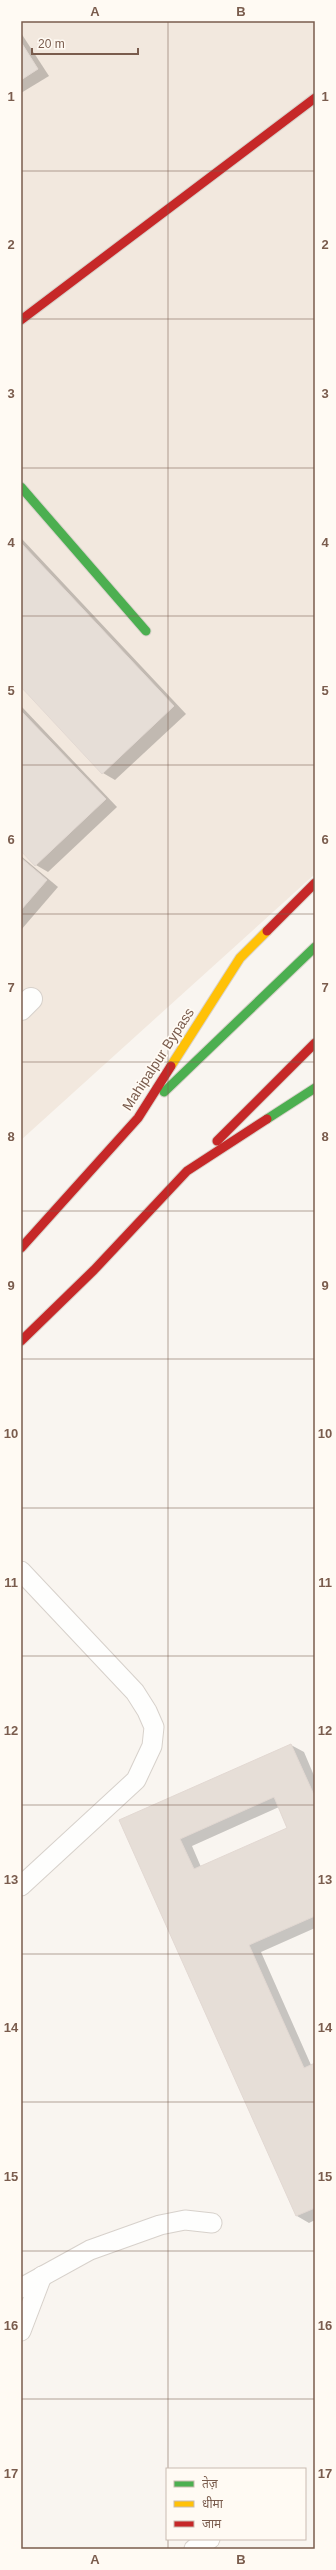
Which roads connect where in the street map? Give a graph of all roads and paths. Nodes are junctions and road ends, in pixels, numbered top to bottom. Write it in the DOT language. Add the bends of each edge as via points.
graph roads {
  1 [pos="315,98"];
  2 [pos="21,320"];
  3 [pos="21,487"];
  4 [pos="146,631"];
  5 [pos="315,883"];
  6 [pos="315,947"];
  7 [pos="315,1043"];
  8 [pos="315,1088"];
  9 [pos="138,1118"];
  10 [pos="187,1171"];
  11 [pos="21,1248"];
  12 [pos="21,1341"];
  13 [pos="21,1571"];
  14 [pos="21,1886"];
  15 [pos="212,2224"];
  16 [pos="42,2276"];
  17 [pos="21,2288"];
  18 [pos="21,2331"];
  19 [pos="208,2540"];
  20 [pos="194,2549"];
  1 -- 2 [label="street" via="192,188"];
  3 -- 4 [label="street"];
  5 -- 9 [label="street, Mahipalpur Bypass" via="240,958"];
  6 -- 9 [label="street"];
  7 -- 10 [label="street"];
  8 -- 10 [label="street"];
  9 -- 11 [label="street, Mahipalpur Bypass"];
  10 -- 12 [label="street" via="94,1270"];
  13 -- 14 [label="lane" via="135,1692 154,1727 152,1746 136,1780"];
  15 -- 16 [label="lane" via="185,2220 160,2226 90,2250"];
  16 -- 17 [label="lane"];
  16 -- 18 [label="lane"];
  19 -- 20 [label="lane"];
}
